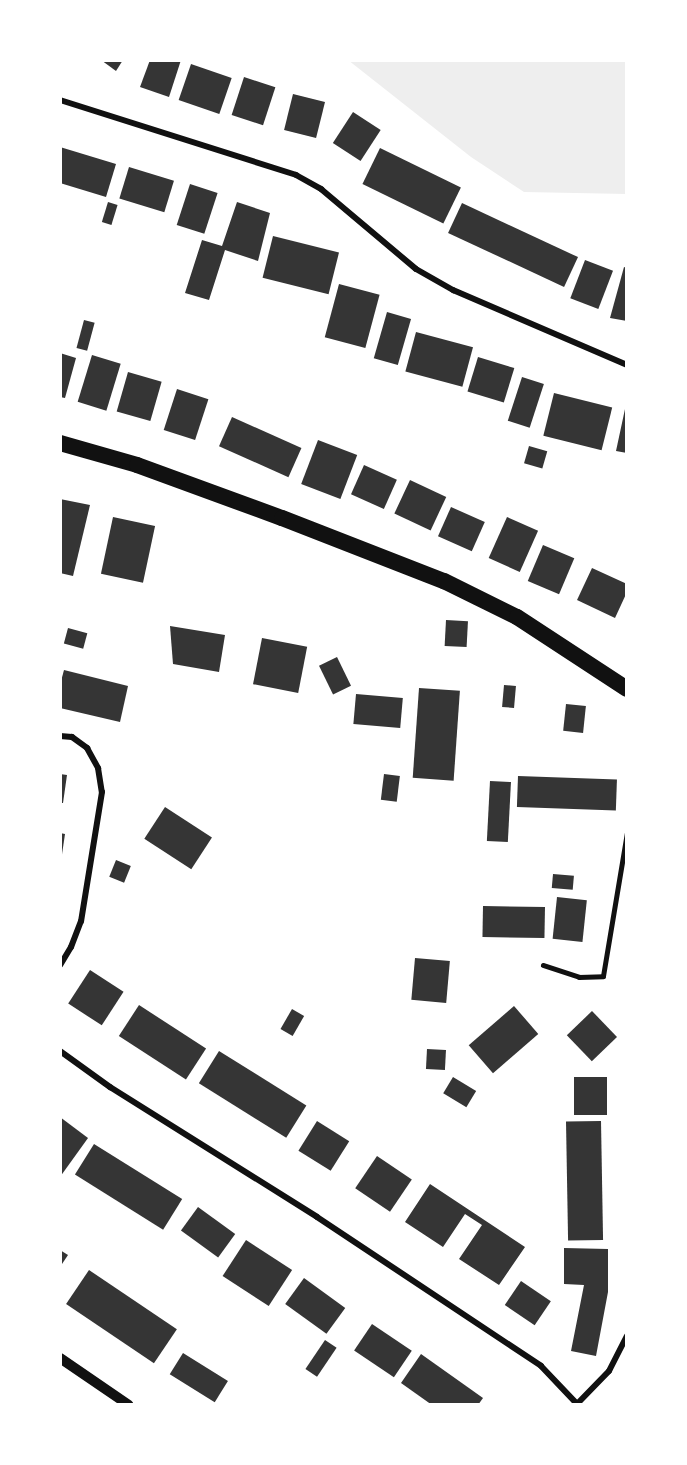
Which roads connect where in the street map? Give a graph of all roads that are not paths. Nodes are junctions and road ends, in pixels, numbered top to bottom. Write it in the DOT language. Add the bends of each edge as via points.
graph roads {
  1 [pos="60,100"];
  2 [pos="627,365"];
  3 [pos="60,443"];
  4 [pos="627,689"];
  5 [pos="60,736"];
  6 [pos="627,833"];
  7 [pos="60,965"];
  8 [pos="543,965"];
  9 [pos="60,1051"];
  10 [pos="627,1336"];
  11 [pos="60,1358"];
  12 [pos="578,1404"];
  13 [pos="129,1405"];
  1 -- 2 [label="street" via="296,175 321,189 416,269 453,290"];
  3 -- 4 [label="highway" via="238,501 444,581 517,617"];
  5 -- 7 [label="street" via="72,737 87,748 98,768 102,792 81,921"];
  6 -- 8 [label="lane" via="603,976 579,977"];
  9 -- 12 [label="street" via="541,1366"];
  10 -- 12 [label="street" via="609,1371"];
  11 -- 13 [label="street"];
}
